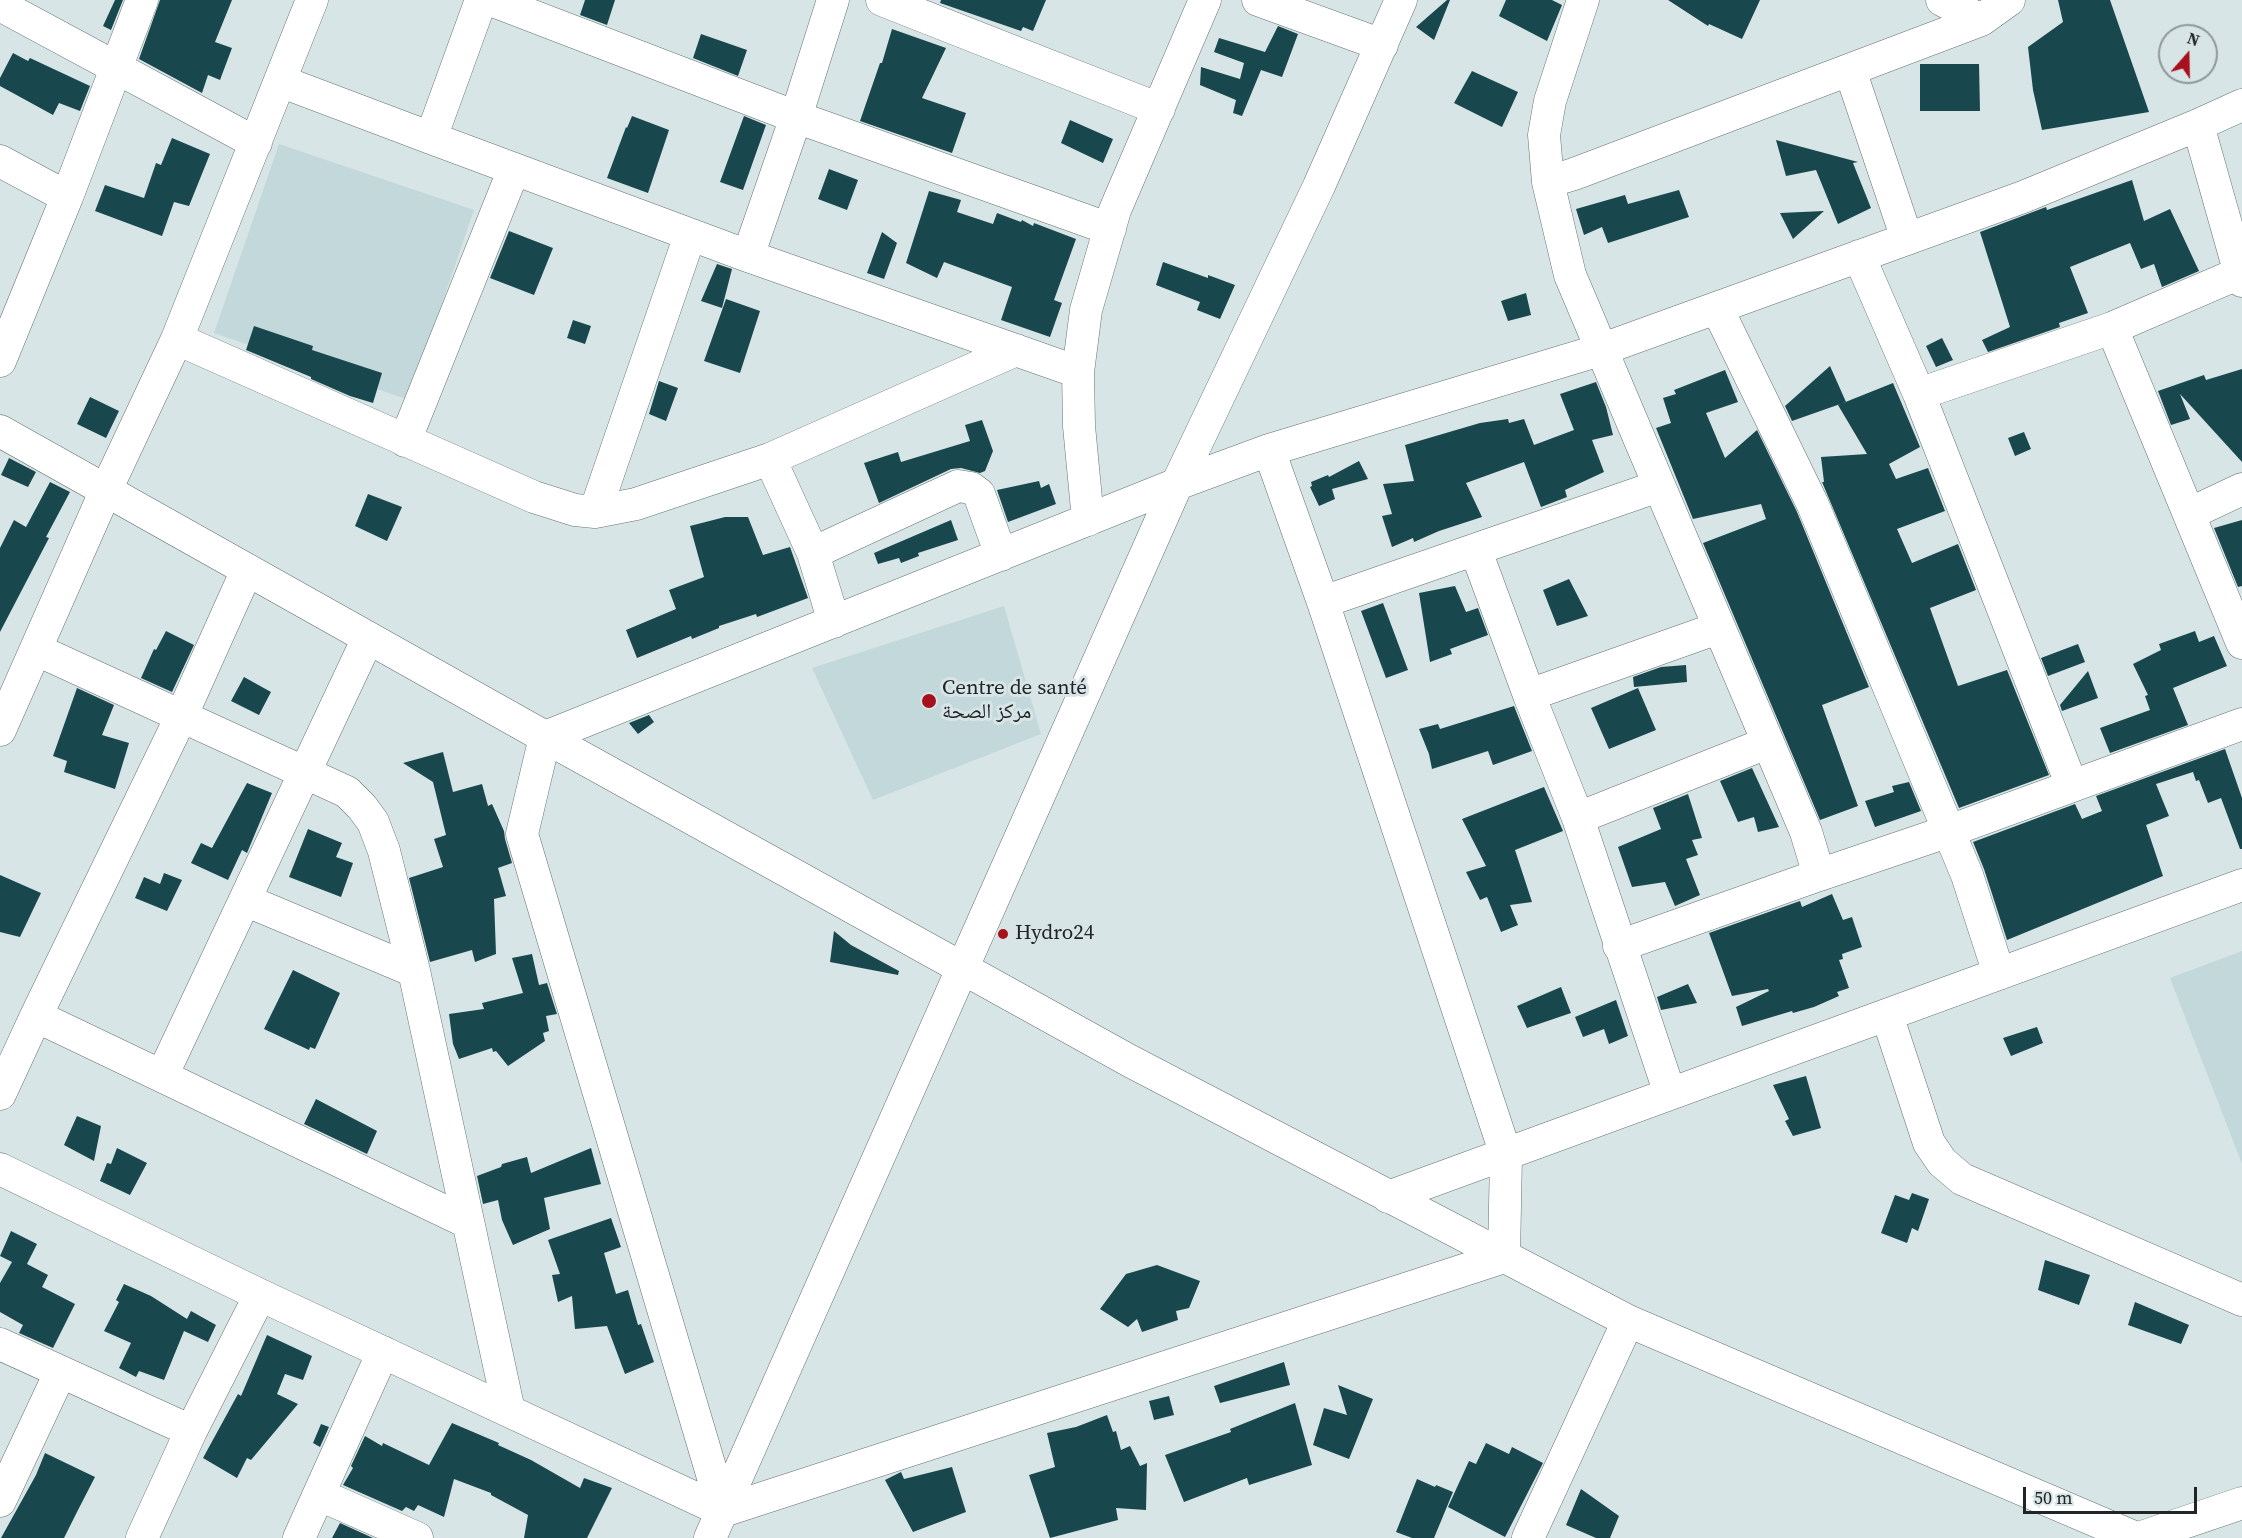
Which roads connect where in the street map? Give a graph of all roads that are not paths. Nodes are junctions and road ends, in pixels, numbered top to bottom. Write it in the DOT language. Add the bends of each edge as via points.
graph roads {
  1 [pos="142,0"];
  2 [pos="312,0"];
  3 [pos="481,0"];
  4 [pos="491,0"];
  5 [pos="833,0"];
  6 [pos="882,0"];
  7 [pos="1205,0"];
  8 [pos="1258,0"];
  9 [pos="1401,0"];
  10 [pos="1583,0"];
  11 [pos="1942,0"];
  12 [pos="2009,0"];
  13 [pos="0,5"];
  14 [pos="1982,20"];
  15 [pos="1382,45"];
  16 [pos="116,66"];
  17 [pos="1850,70"];
  18 [pos="280,81"];
  19 [pos="2242,105"];
  20 [pos="1159,109"];
  21 [pos="796,117"];
  22 [pos="2198,125"];
  23 [pos="431,138"];
  24 [pos="256,143"];
  25 [pos="0,161"];
  26 [pos="514,169"];
  27 [pos="1548,182"];
  28 [pos="67,197"];
  29 [pos="1110,229"];
  30 [pos="690,235"];
  31 [pos="1907,239"];
  32 [pos="748,256"];
  33 [pos="1859,256"];
  34 [pos="2241,275"];
  35 [pos="1717,308"];
  36 [pos="2112,328"];
  37 [pos="177,339"];
  38 [pos="1016,350"];
  39 [pos="1600,350"];
  40 [pos="0,361"];
  41 [pos="1078,372"];
  42 [pos="1919,394"];
  43 [pos="0,431"];
  44 [pos="405,441"];
  45 [pos="1269,450"];
  46 [pos="770,459"];
  47 [pos="1177,484"];
  48 [pos="1659,486"];
  49 [pos="2242,489"];
  50 [pos="106,490"];
  51 [pos="595,512"];
  52 [pos="2189,514"];
  53 [pos="1088,520"];
  54 [pos="1476,551"];
  55 [pos="813,554"];
  56 [pos="1001,555"];
  57 [pos="247,570"];
  58 [pos="1323,602"];
  59 [pos="834,622"];
  60 [pos="1718,628"];
  61 [pos="368,638"];
  62 [pos="2242,644"];
  63 [pos="37,650"];
  64 [pos="1529,695"];
  65 [pos="181,717"];
  66 [pos="2242,724"];
  67 [pos="0,730"];
  68 [pos="545,737"];
  69 [pos="1767,743"];
  70 [pos="305,774"];
  71 [pos="2072,786"];
  72 [pos="1578,818"];
  73 [pos="1948,831"];
  74 [pos="1819,875"];
  75 [pos="2242,885"];
  76 [pos="245,900"];
  77 [pos="1619,946"];
  78 [pos="963,969"];
  79 [pos="414,971"];
  80 [pos="1999,974"];
  81 [pos="1887,1015"];
  82 [pos="36,1016"];
  83 [pos="162,1076"];
  84 [pos="0,1094"];
  85 [pos="1670,1094"];
  86 [pos="1506,1155"];
  87 [pos="0,1168"];
  88 [pos="1388,1197"];
  89 [pos="467,1222"];
  90 [pos="1504,1257"];
  91 [pos="260,1295"];
  92 [pos="2242,1300"];
  93 [pos="1628,1321"];
  94 [pos="0,1344"];
  95 [pos="383,1352"];
  96 [pos="60,1373"];
  97 [pos="509,1411"];
  98 [pos="191,1431"];
  99 [pos="320,1495"];
  100 [pos="0,1502"];
  101 [pos="2242,1503"];
  102 [pos="716,1524"];
  103 [pos="2082,1527"];
  104 [pos="142,1538"];
  105 [pos="299,1538"];
  106 [pos="417,1538"];
  107 [pos="1528,1538"];
  108 [pos="2138,1538"];
  1 -- 16 [label="street"];
  2 -- 18 [label="street"];
  3 -- 23 [label="street"];
  4 -- 21 [label="street"];
  5 -- 21 [label="street"];
  6 -- 20 [label="street"];
  7 -- 20 [label="street"];
  8 -- 15 [label="street"];
  9 -- 15 [label="street"];
  10 -- 27 [label="street" via="1550,101 1544,135"];
  11 -- 14 [label="street"];
  12 -- 14 [label="street"];
  13 -- 16 [label="street"];
  14 -- 17 [label="street"];
  15 -- 47 [label="street"];
  16 -- 24 [label="street"];
  16 -- 28 [label="street"];
  17 -- 27 [label="street"];
  17 -- 31 [label="street"];
  18 -- 23 [label="street"];
  18 -- 24 [label="street"];
  19 -- 22 [label="street"];
  20 -- 29 [label="street"];
  21 -- 29 [label="street"];
  21 -- 32 [label="street"];
  22 -- 31 [label="street" via="2023,197"];
  22 -- 34 [label="street"];
  23 -- 26 [label="street"];
  24 -- 37 [label="street"];
  25 -- 28 [label="street"];
  26 -- 30 [label="street"];
  26 -- 44 [label="street"];
  27 -- 39 [label="street" via="1570,275"];
  28 -- 40 [label="street"];
  29 -- 41 [label="street" via="1086,310"];
  30 -- 32 [label="street"];
  30 -- 51 [label="street"];
  31 -- 33 [label="street"];
  32 -- 38 [label="street"];
  33 -- 35 [label="street"];
  33 -- 42 [label="street"];
  34 -- 36 [label="street"];
  35 -- 39 [label="street"];
  35 -- 73 [label="street" via="1814,505"];
  36 -- 42 [label="street"];
  36 -- 52 [label="street"];
  37 -- 44 [label="street"];
  37 -- 50 [label="street"];
  38 -- 41 [label="street"];
  38 -- 46 [label="street"];
  39 -- 45 [label="street"];
  39 -- 48 [label="street"];
  41 -- 53 [label="street"];
  42 -- 71 [label="street"];
  43 -- 50 [label="street"];
  44 -- 51 [label="street" via="534,497"];
  45 -- 47 [label="street"];
  45 -- 58 [label="street"];
  46 -- 51 [label="street" via="636,504"];
  46 -- 55 [label="street"];
  47 -- 53 [label="street"];
  47 -- 78 [label="street"];
  48 -- 54 [label="street"];
  48 -- 60 [label="street"];
  49 -- 52 [label="street"];
  50 -- 57 [label="street"];
  50 -- 63 [label="street"];
  52 -- 62 [label="street"];
  53 -- 56 [label="street"];
  54 -- 58 [label="street"];
  54 -- 64 [label="street"];
  55 -- 56 [label="street" via="958,486 979,494"];
  55 -- 59 [label="street"];
  56 -- 59 [label="street"];
  57 -- 61 [label="street"];
  57 -- 65 [label="street"];
  58 -- 86 [label="street"];
  59 -- 68 [label="street"];
  60 -- 64 [label="street"];
  60 -- 69 [label="street"];
  61 -- 68 [label="street"];
  61 -- 70 [label="street"];
  63 -- 65 [label="street"];
  63 -- 67 [label="street"];
  64 -- 72 [label="street"];
  65 -- 70 [label="street"];
  65 -- 82 [label="street"];
  66 -- 71 [label="street"];
  68 -- 78 [label="street"];
  68 -- 102 [label="street" via="522,834"];
  69 -- 72 [label="street"];
  69 -- 74 [label="street" via="1806,832"];
  70 -- 76 [label="street"];
  70 -- 79 [label="street" via="347,792 373,822"];
  71 -- 73 [label="street"];
  72 -- 77 [label="street"];
  73 -- 74 [label="street"];
  73 -- 80 [label="street" via="1967,875"];
  74 -- 77 [label="street"];
  75 -- 80 [label="street"];
  76 -- 79 [label="street"];
  76 -- 83 [label="street"];
  77 -- 85 [label="street"];
  78 -- 88 [label="street"];
  78 -- 102 [label="street"];
  79 -- 89 [label="street"];
  80 -- 81 [label="street"];
  81 -- 85 [label="street"];
  81 -- 92 [label="street" via="1929,1143 1942,1162 1962,1179"];
  82 -- 83 [label="street"];
  82 -- 84 [label="street"];
  83 -- 89 [label="street"];
  85 -- 86 [label="street"];
  86 -- 88 [label="street"];
  86 -- 90 [label="street"];
  87 -- 91 [label="street"];
  88 -- 90 [label="street"];
  89 -- 97 [label="street"];
  90 -- 93 [label="street"];
  90 -- 102 [label="street"];
  91 -- 95 [label="street"];
  91 -- 98 [label="street"];
  93 -- 103 [label="street"];
  93 -- 107 [label="street"];
  94 -- 96 [label="street"];
  95 -- 97 [label="street"];
  95 -- 99 [label="street"];
  96 -- 98 [label="street"];
  96 -- 100 [label="street"];
  97 -- 102 [label="street"];
  98 -- 104 [label="street"];
  99 -- 105 [label="street"];
  99 -- 106 [label="street"];
  101 -- 108 [label="street"];
  103 -- 108 [label="street"];
}
